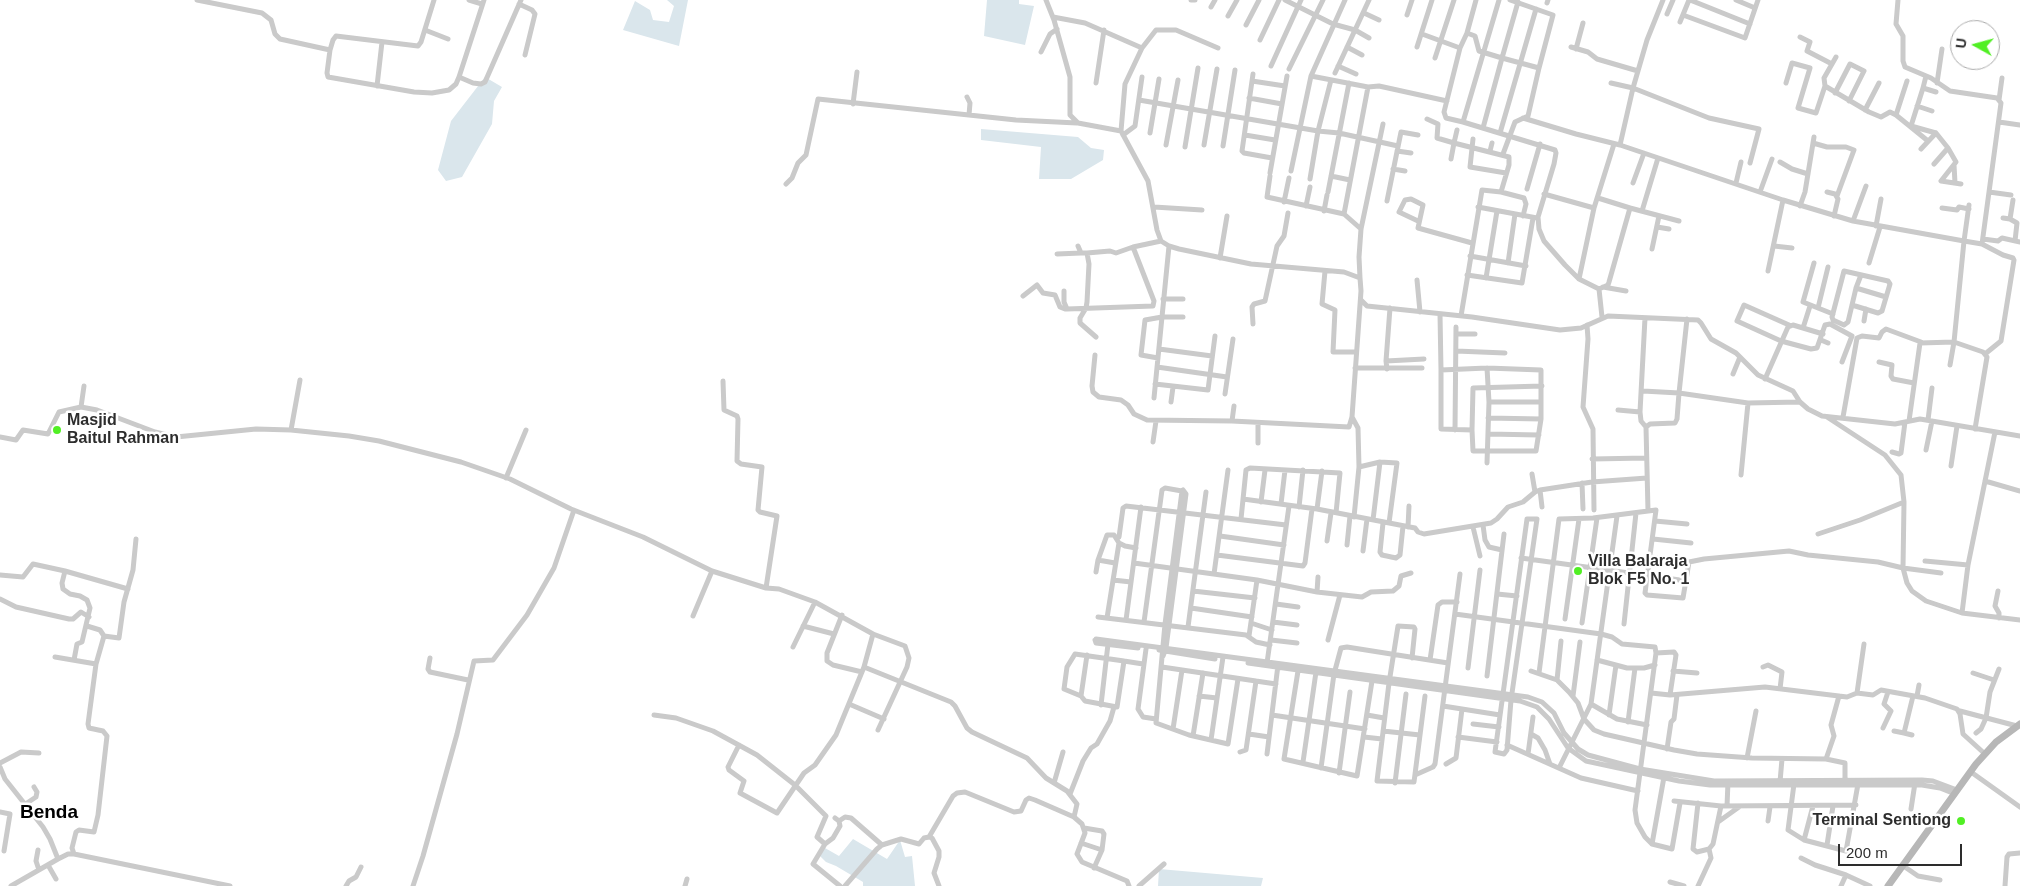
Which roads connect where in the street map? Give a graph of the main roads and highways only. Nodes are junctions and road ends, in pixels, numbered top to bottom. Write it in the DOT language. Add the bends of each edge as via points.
graph roads {
  1 [pos="2018,725"];
  2 [pos="1888,886"];
  1 -- 2 [label="main road" via="1985,754"];
}
